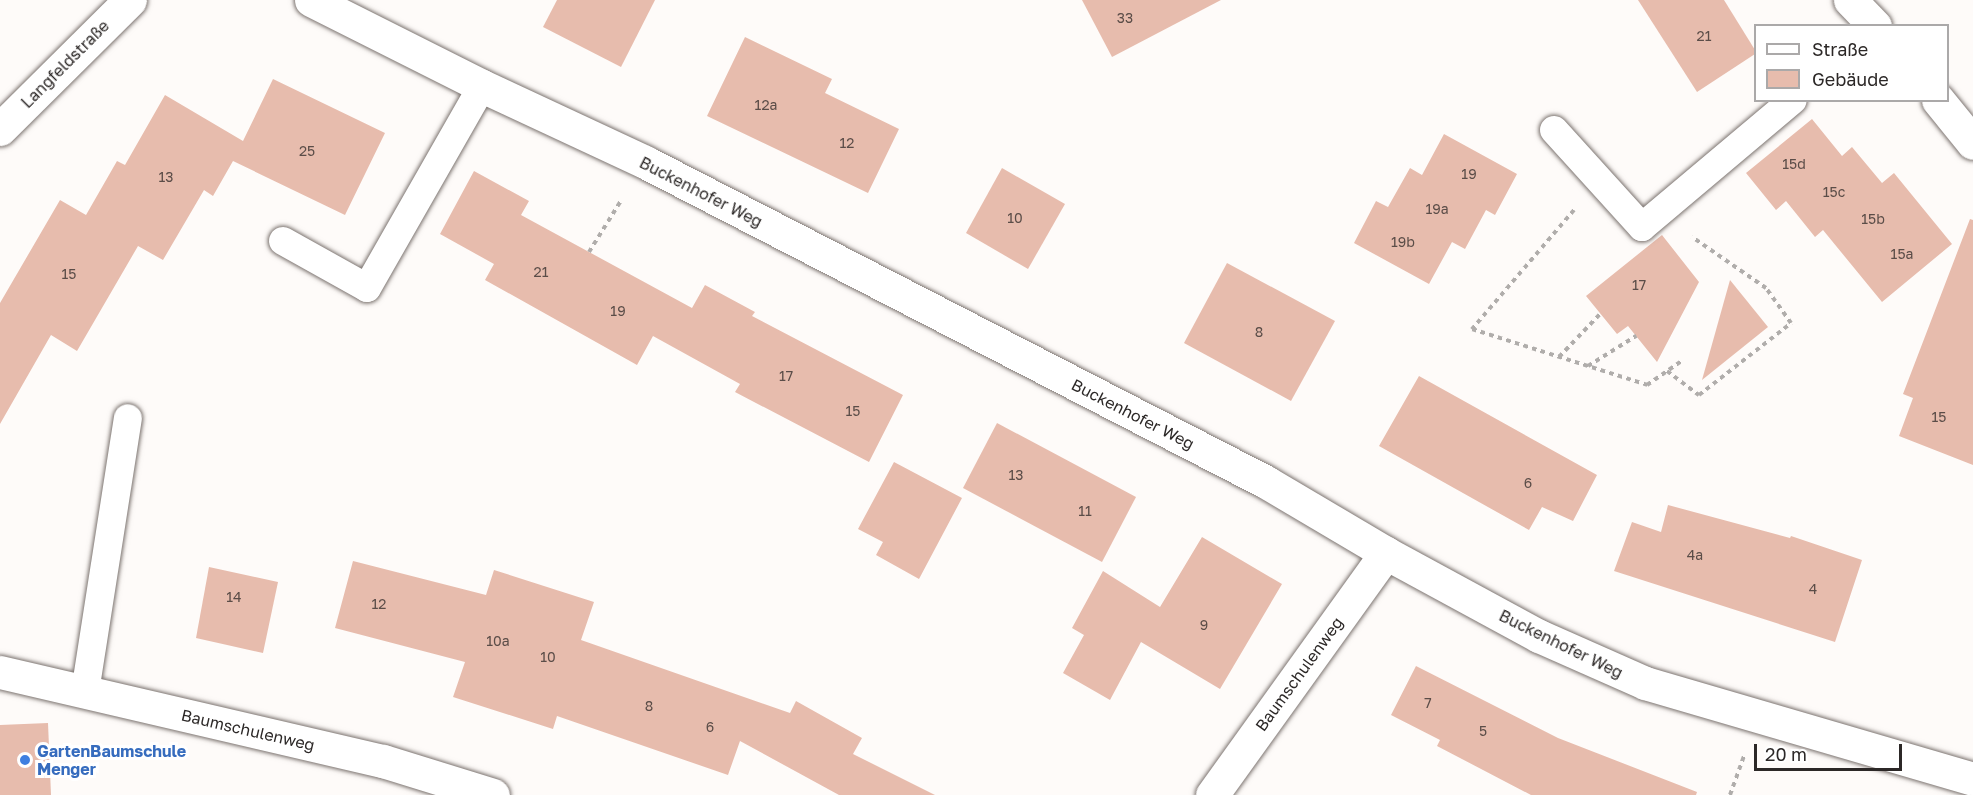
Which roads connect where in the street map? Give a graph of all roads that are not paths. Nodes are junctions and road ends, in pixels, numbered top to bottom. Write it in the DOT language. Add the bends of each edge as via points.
graph roads {
  1 [pos="130,0"];
  2 [pos="311,0"];
  3 [pos="1850,0"];
  4 [pos="1873,24"];
  5 [pos="482,86"];
  6 [pos="1791,102"];
  7 [pos="1940,102"];
  8 [pos="0,129"];
  9 [pos="1554,130"];
  10 [pos="1973,143"];
  11 [pos="283,241"];
  12 [pos="128,418"];
  13 [pos="1386,553"];
  14 [pos="0,672"];
  15 [pos="85,692"];
  16 [pos="1973,779"];
  17 [pos="494,795"];
  18 [pos="1212,795"];
  1 -- 8 [label="street, Langfeldstraße"];
  2 -- 5 [label="street, Buckenhofer Weg"];
  3 -- 4 [label="street"];
  5 -- 11 [label="lane" via="367,288"];
  5 -- 13 [label="street, Buckenhofer Weg" via="645,162 1266,482"];
  6 -- 9 [label="lane" via="1642,227"];
  7 -- 10 [label="street"];
  12 -- 15 [label="lane"];
  13 -- 16 [label="street, Buckenhofer Weg" via="1539,636 1645,683"];
  13 -- 18 [label="street, Baumschulenweg"];
  14 -- 15 [label="street, Baumschulenweg"];
  15 -- 17 [label="street, Baumschulenweg" via="384,762"];
}
